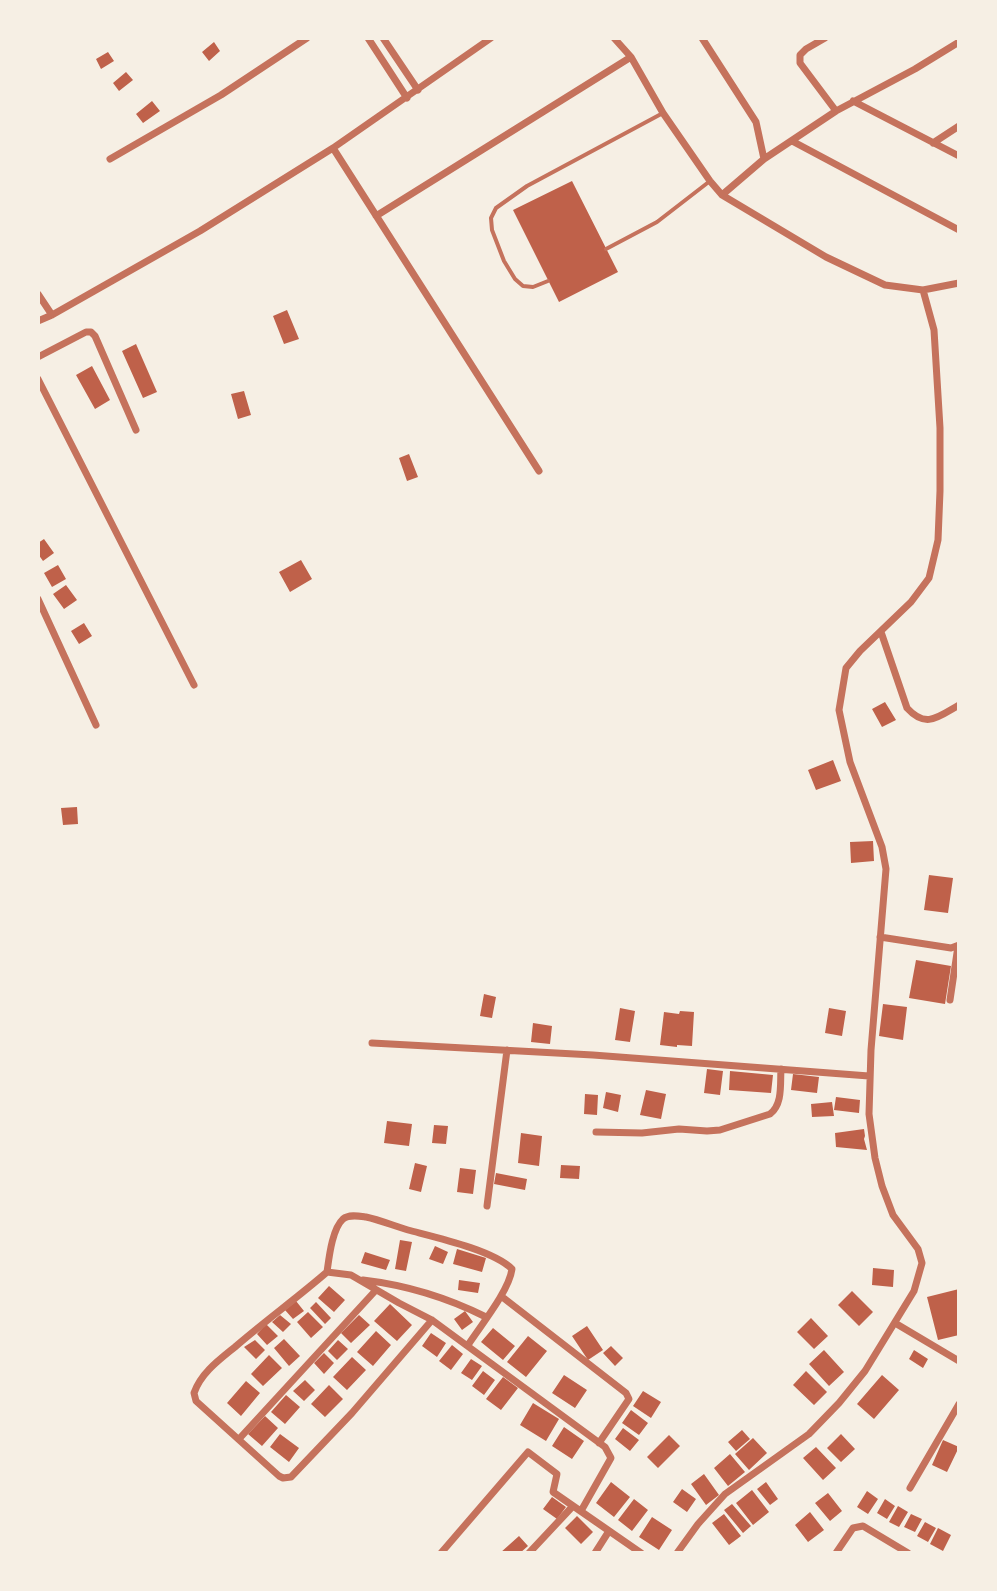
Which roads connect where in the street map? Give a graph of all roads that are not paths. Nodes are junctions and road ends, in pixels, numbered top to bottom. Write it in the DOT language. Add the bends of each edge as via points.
graph roads {
  1 [pos="307,38"];
  2 [pos="367,38"];
  3 [pos="383,38"];
  4 [pos="491,38"];
  5 [pos="614,38"];
  6 [pos="702,38"];
  7 [pos="825,38"];
  8 [pos="959,42"];
  9 [pos="631,57"];
  10 [pos="418,90"];
  11 [pos="407,98"];
  12 [pos="853,101"];
  13 [pos="836,111"];
  14 [pos="663,113"];
  15 [pos="959,126"];
  16 [pos="792,141"];
  17 [pos="933,143"];
  18 [pos="333,148"];
  19 [pos="959,156"];
  20 [pos="110,159"];
  21 [pos="764,159"];
  22 [pos="710,181"];
  23 [pos="722,195"];
  24 [pos="376,216"];
  25 [pos="959,230"];
  26 [pos="606,249"];
  27 [pos="548,281"];
  28 [pos="959,283"];
  29 [pos="923,290"];
  30 [pos="38,294"];
  31 [pos="52,315"];
  32 [pos="38,321"];
  33 [pos="38,357"];
  34 [pos="38,379"];
  35 [pos="136,430"];
  36 [pos="539,471"];
  37 [pos="38,599"];
  38 [pos="881,632"];
  39 [pos="194,685"];
  40 [pos="959,705"];
  41 [pos="96,725"];
  42 [pos="880,937"];
  43 [pos="958,945"];
  44 [pos="950,1000"];
  45 [pos="372,1043"];
  46 [pos="507,1050"];
  47 [pos="781,1069"];
  48 [pos="869,1076"];
  49 [pos="596,1132"];
  50 [pos="487,1206"];
  51 [pos="327,1272"];
  52 [pos="361,1280"];
  53 [pos="376,1290"];
  54 [pos="501,1296"];
  55 [pos="486,1317"];
  56 [pos="432,1320"];
  57 [pos="895,1323"];
  58 [pos="468,1345"];
  59 [pos="959,1361"];
  60 [pos="959,1404"];
  61 [pos="949,1421"];
  62 [pos="959,1426"];
  63 [pos="239,1439"];
  64 [pos="599,1443"];
  65 [pos="910,1488"];
  66 [pos="577,1508"];
  67 [pos="609,1531"];
  68 [pos="441,1553"];
  69 [pos="529,1553"];
  70 [pos="595,1553"];
  71 [pos="641,1553"];
  72 [pos="677,1553"];
  73 [pos="836,1553"];
  74 [pos="908,1553"];
  1 -- 20 [label="street"];
  2 -- 11 [label="street"];
  3 -- 10 [label="street"];
  4 -- 10 [label="street"];
  5 -- 9 [label="street"];
  6 -- 21 [label="street" via="756,122"];
  7 -- 13 [label="street" via="800,55 800,63"];
  8 -- 12 [label="street"];
  9 -- 14 [label="street"];
  9 -- 24 [label="street"];
  10 -- 11 [label="street"];
  11 -- 18 [label="street"];
  12 -- 13 [label="street"];
  12 -- 17 [label="street"];
  13 -- 16 [label="street"];
  14 -- 22 [label="street"];
  14 -- 27 [label="lane" via="496,208 492,230 515,279 533,287"];
  15 -- 17 [label="street"];
  16 -- 21 [label="street"];
  16 -- 25 [label="street"];
  17 -- 19 [label="street"];
  18 -- 24 [label="street"];
  18 -- 31 [label="street"];
  21 -- 23 [label="street"];
  22 -- 23 [label="street"];
  22 -- 26 [label="lane" via="657,222"];
  23 -- 29 [label="street" via="826,257 885,285"];
  24 -- 36 [label="street"];
  28 -- 29 [label="street"];
  29 -- 38 [label="street" via="934,330 940,428 938,540 929,578"];
  30 -- 31 [label="street"];
  31 -- 32 [label="street"];
  33 -- 35 [label="street" via="91,332"];
  34 -- 39 [label="street"];
  37 -- 41 [label="street"];
  38 -- 40 [label="street" via="913,715 935,719"];
  38 -- 42 [label="street" via="846,668 839,710 850,762 886,869"];
  42 -- 43 [label="street"];
  42 -- 48 [label="street"];
  43 -- 44 [label="street"];
  45 -- 46 [label="street"];
  46 -- 47 [label="street"];
  46 -- 50 [label="street"];
  47 -- 48 [label="street"];
  47 -- 49 [label="street" via="778,1103 770,1114 720,1130"];
  48 -- 57 [label="street" via="869,1114 882,1186 922,1263 914,1291"];
  51 -- 52 [label="street"];
  51 -- 54 [label="street" via="337,1227 349,1215 367,1217 507,1264 511,1277"];
  51 -- 63 [label="street" via="220,1359 195,1387 196,1401"];
  52 -- 53 [label="street"];
  52 -- 55 [label="street" via="459,1303"];
  53 -- 56 [label="street"];
  53 -- 63 [label="street"];
  54 -- 55 [label="street"];
  54 -- 64 [label="street" via="626,1393 629,1399"];
  55 -- 58 [label="street"];
  56 -- 58 [label="street"];
  56 -- 63 [label="street" via="291,1477 279,1476"];
  57 -- 59 [label="street"];
  57 -- 72 [label="street" via="839,1403 809,1434 725,1494"];
  58 -- 64 [label="street"];
  60 -- 61 [label="street"];
  61 -- 62 [label="street"];
  61 -- 65 [label="street"];
  64 -- 66 [label="street" via="611,1458"];
  66 -- 67 [label="street"];
  66 -- 68 [label="street" via="553,1492 557,1474 528,1452"];
  66 -- 69 [label="street"];
  67 -- 70 [label="street"];
  67 -- 71 [label="street"];
  73 -- 74 [label="street" via="853,1528 863,1526"];
}
